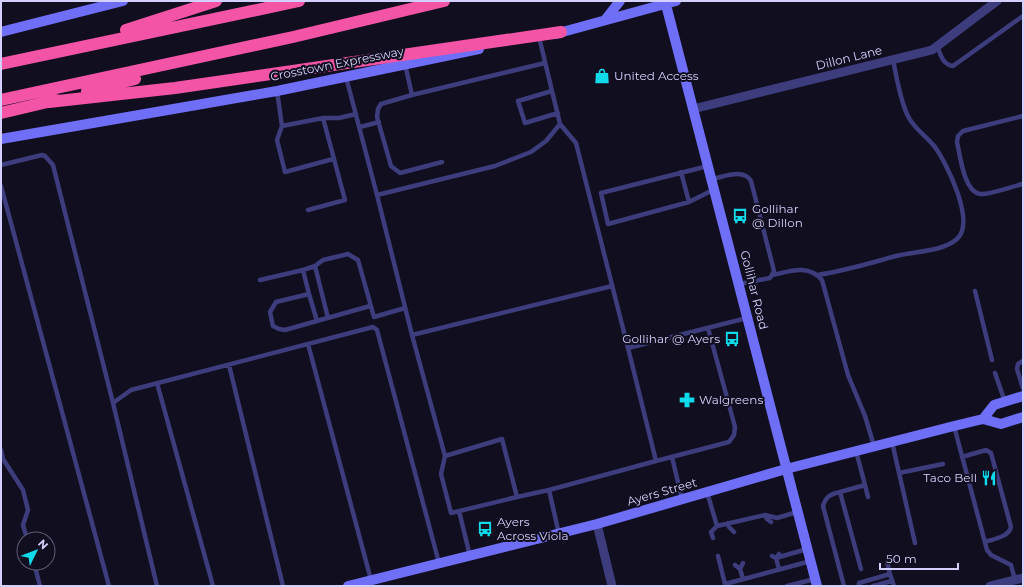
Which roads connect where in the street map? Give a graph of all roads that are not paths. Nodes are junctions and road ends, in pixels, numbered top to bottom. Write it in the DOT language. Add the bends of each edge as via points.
graph roads {
  1 [pos="123,1"];
  2 [pos="216,1"];
  3 [pos="299,1"];
  4 [pos="444,1"];
  5 [pos="620,1"];
  6 [pos="676,1"];
  7 [pos="997,1"];
  8 [pos="665,3"];
  9 [pos="1023,16"];
  10 [pos="605,20"];
  11 [pos="1,32"];
  12 [pos="562,32"];
  13 [pos="293,37"];
  14 [pos="539,37"];
  15 [pos="937,46"];
  16 [pos="67,49"];
  17 [pos="893,60"];
  18 [pos="545,63"];
  19 [pos="1,64"];
  20 [pos="405,64"];
  21 [pos="346,76"];
  22 [pos="277,91"];
  23 [pos="552,91"];
  24 [pos="412,95"];
  25 [pos="1,100"];
  26 [pos="49,102"];
  27 [pos="694,109"];
  28 [pos="1,113"];
  29 [pos="558,113"];
  30 [pos="356,114"];
  31 [pos="1023,116"];
  32 [pos="323,118"];
  33 [pos="378,122"];
  34 [pos="560,124"];
  35 [pos="282,126"];
  36 [pos="360,127"];
  37 [pos="1,139"];
  38 [pos="334,158"];
  39 [pos="442,162"];
  40 [pos="1,165"];
  41 [pos="708,166"];
  42 [pos="681,172"];
  43 [pos="713,184"];
  44 [pos="1023,184"];
  45 [pos="1,186"];
  46 [pos="377,194"];
  47 [pos="689,202"];
  48 [pos="308,210"];
  49 [pos="315,266"];
  50 [pos="303,270"];
  51 [pos="773,275"];
  52 [pos="817,275"];
  53 [pos="260,280"];
  54 [pos="739,284"];
  55 [pos="612,286"];
  56 [pos="975,291"];
  57 [pos="309,294"];
  58 [pos="370,306"];
  59 [pos="405,308"];
  60 [pos="328,318"];
  61 [pos="747,318"];
  62 [pos="316,321"];
  63 [pos="708,328"];
  64 [pos="412,335"];
  65 [pos="308,344"];
  66 [pos="628,348"];
  67 [pos="992,360"];
  68 [pos="1023,361"];
  69 [pos="229,365"];
  70 [pos="995,373"];
  71 [pos="157,384"];
  72 [pos="1023,388"];
  73 [pos="1023,396"];
  74 [pos="1005,402"];
  75 [pos="113,403"];
  76 [pos="1023,417"];
  77 [pos="983,419"];
  78 [pos="954,426"];
  79 [pos="892,442"];
  80 [pos="874,446"];
  81 [pos="1,450"];
  82 [pos="856,451"];
  83 [pos="445,456"];
  84 [pos="672,457"];
  85 [pos="962,457"];
  86 [pos="656,461"];
  87 [pos="942,464"];
  88 [pos="786,469"];
  89 [pos="899,473"];
  90 [pos="864,485"];
  91 [pos="549,490"];
  92 [pos="707,492"];
  93 [pos="840,492"];
  94 [pos="517,497"];
  95 [pos="868,497"];
  96 [pos="682,499"];
  97 [pos="459,511"];
  98 [pos="798,512"];
  99 [pos="766,517"];
  100 [pos="771,522"];
  101 [pos="597,524"];
  102 [pos="763,524"];
  103 [pos="728,525"];
  104 [pos="717,526"];
  105 [pos="25,531"];
  106 [pos="734,532"];
  107 [pos="726,533"];
  108 [pos="559,534"];
  109 [pos="713,538"];
  110 [pos="985,542"];
  111 [pos="915,543"];
  112 [pos="807,549"];
  113 [pos="470,556"];
  114 [pos="718,556"];
  115 [pos="810,561"];
  116 [pos="887,562"];
  117 [pos="439,563"];
  118 [pos="743,563"];
  119 [pos="735,565"];
  120 [pos="740,569"];
  121 [pos="779,569"];
  122 [pos="861,569"];
  123 [pos="36,571"];
  124 [pos="890,574"];
  125 [pos="743,579"];
  126 [pos="1019,579"];
  127 [pos="370,580"];
  128 [pos="892,581"];
  129 [pos="816,582"];
  130 [pos="877,585"];
  131 [pos="40,586"];
  132 [pos="109,586"];
  133 [pos="157,586"];
  134 [pos="211,586"];
  135 [pos="283,586"];
  136 [pos="348,586"];
  137 [pos="612,586"];
  138 [pos="787,586"];
  139 [pos="844,586"];
  140 [pos="859,586"];
  141 [pos="894,586"];
  142 [pos="990,586"];
  1 -- 11 [label="main road"];
  2 -- 16 [label="highway"];
  3 -- 16 [label="highway"];
  4 -- 13 [label="highway"];
  5 -- 10 [label="main road"];
  6 -- 8 [label="main road, Crosstown Expressway"];
  7 -- 15 [label="street, Dillon Lane"];
  8 -- 10 [label="main road, Crosstown Expressway"];
  8 -- 27 [label="main road, Gollihar Road"];
  9 -- 15 [label="lane" via="953,66 947,65 943,60"];
  10 -- 12 [label="main road, Crosstown Expressway"];
  12 -- 14 [label="main road, Crosstown Expressway"];
  12 -- 26 [label="highway" via="175,88"];
  13 -- 25 [label="highway"];
  13 -- 26 [label="highway"];
  14 -- 18 [label="lane"];
  14 -- 20 [label="main road, Crosstown Expressway"];
  15 -- 17 [label="street, Dillon Lane" via="932,50"];
  16 -- 19 [label="highway"];
  17 -- 27 [label="street, Dillon Lane"];
  17 -- 52 [label="lane" via="909,118 945,162 954,183 965,224 963,230 959,238 946,245 898,255 857,268"];
  18 -- 23 [label="lane"];
  18 -- 24 [label="lane"];
  20 -- 21 [label="main road, Crosstown Expressway"];
  20 -- 24 [label="lane"];
  21 -- 22 [label="main road, Crosstown Expressway"];
  21 -- 30 [label="lane"];
  22 -- 35 [label="lane"];
  22 -- 37 [label="main road, Crosstown Expressway"];
  23 -- 29 [label="lane"];
  23 -- 29 [label="lane" via="518,101 525,122"];
  24 -- 33 [label="lane" via="381,104 378,109"];
  26 -- 28 [label="highway"];
  27 -- 41 [label="main road, Gollihar Road"];
  29 -- 34 [label="lane"];
  30 -- 32 [label="lane"];
  30 -- 36 [label="lane"];
  31 -- 44 [label="lane" via="963,131 957,142 967,183 973,191 980,194"];
  32 -- 35 [label="lane"];
  32 -- 38 [label="lane"];
  33 -- 36 [label="lane"];
  33 -- 39 [label="lane" via="391,166 395,170 400,173"];
  34 -- 46 [label="lane" via="546,141 531,152 495,166"];
  34 -- 55 [label="lane" via="576,143"];
  35 -- 38 [label="lane" via="277,140 285,172"];
  36 -- 46 [label="lane"];
  38 -- 48 [label="lane" via="345,200"];
  40 -- 75 [label="lane" via="42,155 53,165"];
  41 -- 42 [label="lane"];
  41 -- 43 [label="main road, Gollihar Road"];
  42 -- 47 [label="lane"];
  42 -- 47 [label="lane" via="601,192 608,224"];
  43 -- 47 [label="lane"];
  43 -- 51 [label="lane" via="742,173 748,176"];
  43 -- 54 [label="main road, Gollihar Road"];
  45 -- 132 [label="lane"];
  46 -- 59 [label="lane"];
  49 -- 50 [label="lane"];
  49 -- 58 [label="lane" via="323,260 348,254 354,256 358,260"];
  49 -- 60 [label="lane"];
  50 -- 53 [label="lane"];
  50 -- 57 [label="lane"];
  51 -- 52 [label="lane" via="799,268"];
  51 -- 54 [label="lane" via="770,278"];
  52 -- 80 [label="lane" via="822,280 848,376 865,416"];
  54 -- 61 [label="main road, Gollihar Road"];
  55 -- 64 [label="lane"];
  55 -- 66 [label="lane"];
  56 -- 67 [label="lane"];
  57 -- 62 [label="lane"];
  57 -- 62 [label="lane" via="276,302 270,312 273,326 285,330"];
  58 -- 59 [label="lane" via="374,317"];
  58 -- 60 [label="lane"];
  59 -- 64 [label="lane"];
  60 -- 62 [label="lane"];
  61 -- 63 [label="lane"];
  61 -- 88 [label="main road, Gollihar Road"];
  63 -- 66 [label="lane"];
  63 -- 84 [label="lane" via="735,427 734,435 729,442"];
  64 -- 83 [label="lane"];
  65 -- 69 [label="lane"];
  65 -- 117 [label="lane" via="373,327 377,330"];
  65 -- 127 [label="lane"];
  66 -- 86 [label="lane"];
  68 -- 72 [label="lane" via="1018,364 1017,369"];
  69 -- 71 [label="lane"];
  69 -- 135 [label="lane"];
  70 -- 74 [label="lane"];
  71 -- 75 [label="lane" via="130,390"];
  71 -- 134 [label="lane"];
  73 -- 74 [label="main road"];
  74 -- 77 [label="main road" via="994,405"];
  75 -- 133 [label="lane"];
  76 -- 77 [label="main road, Ayers Street" via="1001,424"];
  77 -- 78 [label="main road, Ayers Street"];
  78 -- 79 [label="main road, Ayers Street"];
  78 -- 85 [label="lane"];
  79 -- 80 [label="main road, Ayers Street"];
  79 -- 89 [label="lane"];
  80 -- 82 [label="main road, Ayers Street"];
  81 -- 105 [label="lane" via="3,459 23,490 28,510 23,525"];
  82 -- 88 [label="main road, Ayers Street"];
  82 -- 90 [label="lane"];
  83 -- 94 [label="lane" via="502,439"];
  83 -- 97 [label="lane" via="441,474 451,513"];
  84 -- 86 [label="lane"];
  84 -- 96 [label="lane"];
  85 -- 110 [label="lane"];
  85 -- 110 [label="lane" via="986,450 991,453 999,478 1010,532"];
  86 -- 91 [label="lane"];
  87 -- 89 [label="lane"];
  88 -- 92 [label="main road, Ayers Street"];
  88 -- 98 [label="main road, Gollihar Road"];
  89 -- 111 [label="lane"];
  90 -- 93 [label="lane"];
  90 -- 95 [label="lane"];
  91 -- 94 [label="lane"];
  91 -- 108 [label="lane"];
  92 -- 96 [label="main road, Ayers Street"];
  92 -- 104 [label="lane"];
  93 -- 122 [label="lane"];
  93 -- 139 [label="lane" via="830,495 823,506"];
  94 -- 97 [label="lane"];
  96 -- 101 [label="main road, Ayers Street"];
  97 -- 113 [label="lane"];
  98 -- 99 [label="lane" via="777,518"];
  98 -- 112 [label="main road, Gollihar Road"];
  99 -- 100 [label="lane"];
  99 -- 102 [label="lane"];
  99 -- 103 [label="lane"];
  101 -- 108 [label="main road, Ayers Street"];
  101 -- 137 [label="street"];
  103 -- 104 [label="lane"];
  103 -- 106 [label="lane"];
  103 -- 107 [label="lane"];
  104 -- 109 [label="lane" via="711,532"];
  108 -- 113 [label="main road, Ayers Street"];
  110 -- 126 [label="lane" via="991,555 1011,565"];
  112 -- 115 [label="main road, Gollihar Road"];
  112 -- 121 [label="lane" via="776,556"];
  113 -- 117 [label="main road, Ayers Street"];
  114 -- 125 [label="lane" via="725,584"];
  115 -- 121 [label="lane"];
  115 -- 129 [label="main road, Gollihar Road"];
  116 -- 124 [label="lane"];
  117 -- 127 [label="main road, Ayers Street"];
  118 -- 120 [label="lane"];
  119 -- 120 [label="lane"];
  120 -- 125 [label="lane"];
  121 -- 125 [label="lane"];
  123 -- 131 [label="lane"];
  124 -- 128 [label="lane"];
  124 -- 140 [label="lane" via="860,583"];
  126 -- 142 [label="street"];
  127 -- 136 [label="main road, Ayers Street"];
  128 -- 130 [label="lane"];
  128 -- 141 [label="lane"];
  129 -- 138 [label="lane"];
}
